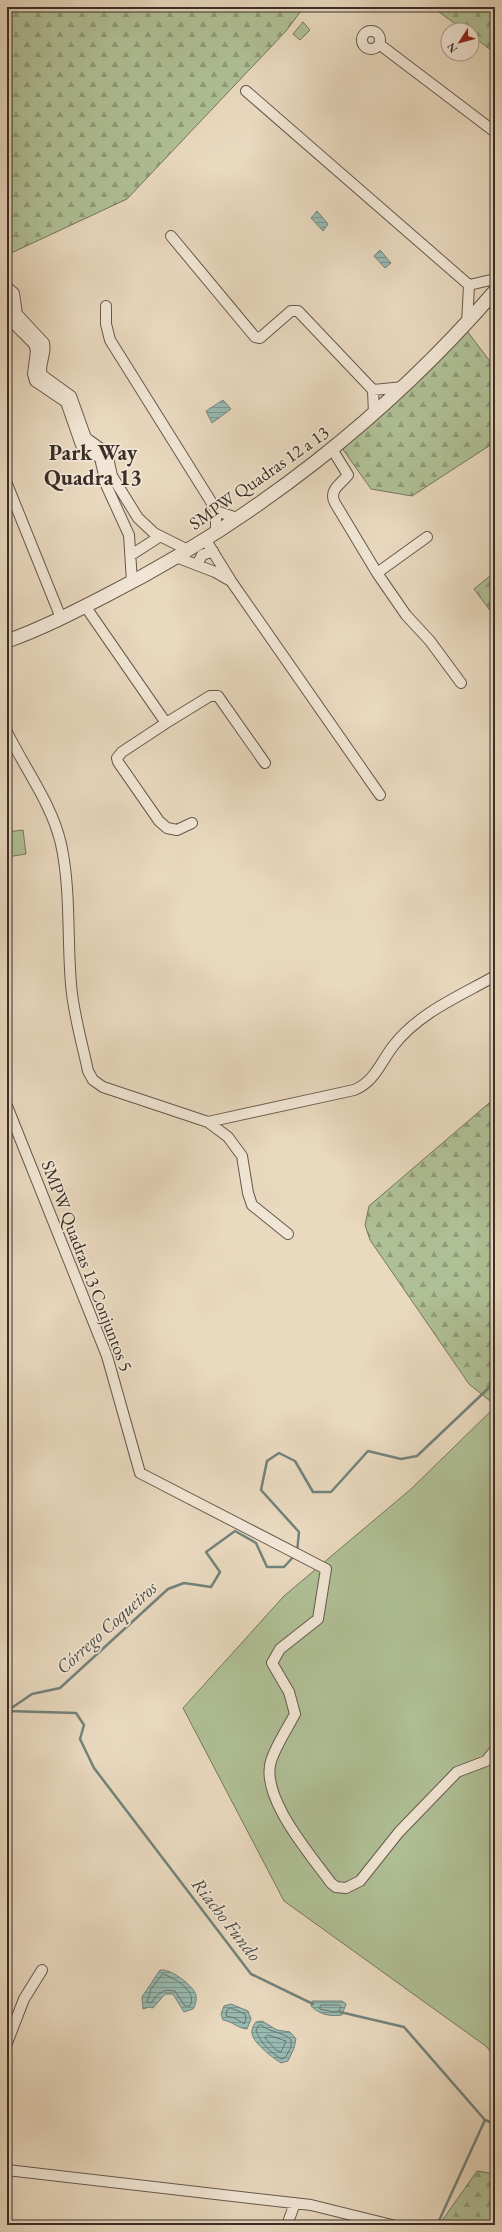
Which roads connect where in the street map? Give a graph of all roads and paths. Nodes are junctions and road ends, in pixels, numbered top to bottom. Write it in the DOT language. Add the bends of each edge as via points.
graph roads {
  1 [pos="379,44"];
  2 [pos="246,91"];
  3 [pos="495,132"];
  4 [pos="171,236"];
  5 [pos="495,279"];
  6 [pos="469,286"];
  7 [pos="7,287"];
  8 [pos="495,291"];
  9 [pos="106,306"];
  10 [pos="7,317"];
  11 [pos="466,324"];
  12 [pos="405,387"];
  13 [pos="372,390"];
  14 [pos="374,414"];
  15 [pos="332,449"];
  16 [pos="7,484"];
  17 [pos="216,511"];
  18 [pos="237,518"];
  19 [pos="159,536"];
  20 [pos="210,536"];
  21 [pos="427,537"];
  22 [pos="188,550"];
  23 [pos="214,553"];
  24 [pos="131,554"];
  25 [pos="176,557"];
  26 [pos="202,567"];
  27 [pos="377,573"];
  28 [pos="231,581"];
  29 [pos="132,582"];
  30 [pos="85,606"];
  31 [pos="61,618"];
  32 [pos="7,641"];
  33 [pos="460,683"];
  34 [pos="166,723"];
  35 [pos="7,732"];
  36 [pos="265,763"];
  37 [pos="380,795"];
  38 [pos="192,823"];
  39 [pos="495,976"];
  40 [pos="7,1106"];
  41 [pos="208,1122"];
  42 [pos="288,1234"];
  43 [pos="495,1750"];
  44 [pos="42,1970"];
  45 [pos="7,2043"];
  46 [pos="7,2170"];
  47 [pos="295,2203"];
  48 [pos="388,2224"];
  49 [pos="287,2225"];
  1 -- 3 [label="street"];
  2 -- 6 [label="street"];
  4 -- 13 [label="street" via="255,337 260,338 291,311 298,311"];
  5 -- 6 [label="street"];
  6 -- 11 [label="street"];
  7 -- 19 [label="street" via="14,293 16,310 20,317 44,343 40,369 42,375 71,396 86,438 107,453 110,471 129,506 147,528"];
  8 -- 11 [label="street, SMPW Quadras 12 a 13"];
  9 -- 17 [label="street" via="106,324 110,340 198,478"];
  10 -- 24 [label="street" via="34,344 36,351 33,374 36,381 66,402 81,445 100,458 107,488 127,528"];
  11 -- 12 [label="street, SMPW Quadras 12 a 13"];
  12 -- 13 [label="street"];
  12 -- 14 [label="street, SMPW Quadras 12 a 13"];
  13 -- 14 [label="street"];
  14 -- 15 [label="street, SMPW Quadras 12 a 13"];
  15 -- 18 [label="street, SMPW Quadras 12 a 13"];
  15 -- 27 [label="street" via="348,476 334,489 333,500"];
  16 -- 31 [label="street"];
  17 -- 18 [label="street"];
  17 -- 20 [label="street"];
  18 -- 20 [label="street, SMPW Quadras 12 a 13"];
  19 -- 22 [label="street"];
  19 -- 24 [label="street"];
  20 -- 22 [label="street, SMPW Quadras 12 a 13"];
  20 -- 23 [label="street"];
  21 -- 27 [label="street"];
  22 -- 25 [label="street, SMPW Quadras 12 a 13"];
  23 -- 26 [label="street" via="212,563"];
  23 -- 28 [label="street"];
  24 -- 29 [label="street"];
  25 -- 26 [label="street"];
  25 -- 29 [label="street, SMPW Quadras 12 a 13"];
  26 -- 28 [label="street"];
  27 -- 33 [label="street" via="406,615 430,641"];
  28 -- 37 [label="street"];
  29 -- 30 [label="street, SMPW Quadras 12 a 13"];
  30 -- 31 [label="street, SMPW Quadras 12 a 13"];
  30 -- 34 [label="street"];
  31 -- 32 [label="street, SMPW Quadras 12 a 13"];
  34 -- 36 [label="street" via="210,696 218,696"];
  34 -- 38 [label="street" via="122,752 117,758 118,762 163,825 177,830"];
  35 -- 41 [label="street" via="37,786 61,844 71,991 90,1075 103,1087"];
  39 -- 41 [label="street" via="416,1022 394,1045 372,1077 359,1088"];
  40 -- 43 [label="street, SMPW Quadras 13 Conjuntos 5" via="107,1356 140,1473 326,1569 318,1619 280,1649 272,1663 289,1692 295,1714 271,1761 271,1789 281,1811 336,1887 346,1888 360,1881 398,1832 457,1772 486,1761"];
  41 -- 42 [label="street" via="228,1137 242,1156 252,1205"];
  44 -- 45 [label="street" via="24,2000"];
  46 -- 47 [label="street"];
  47 -- 48 [label="street"];
  47 -- 49 [label="street"];
}
